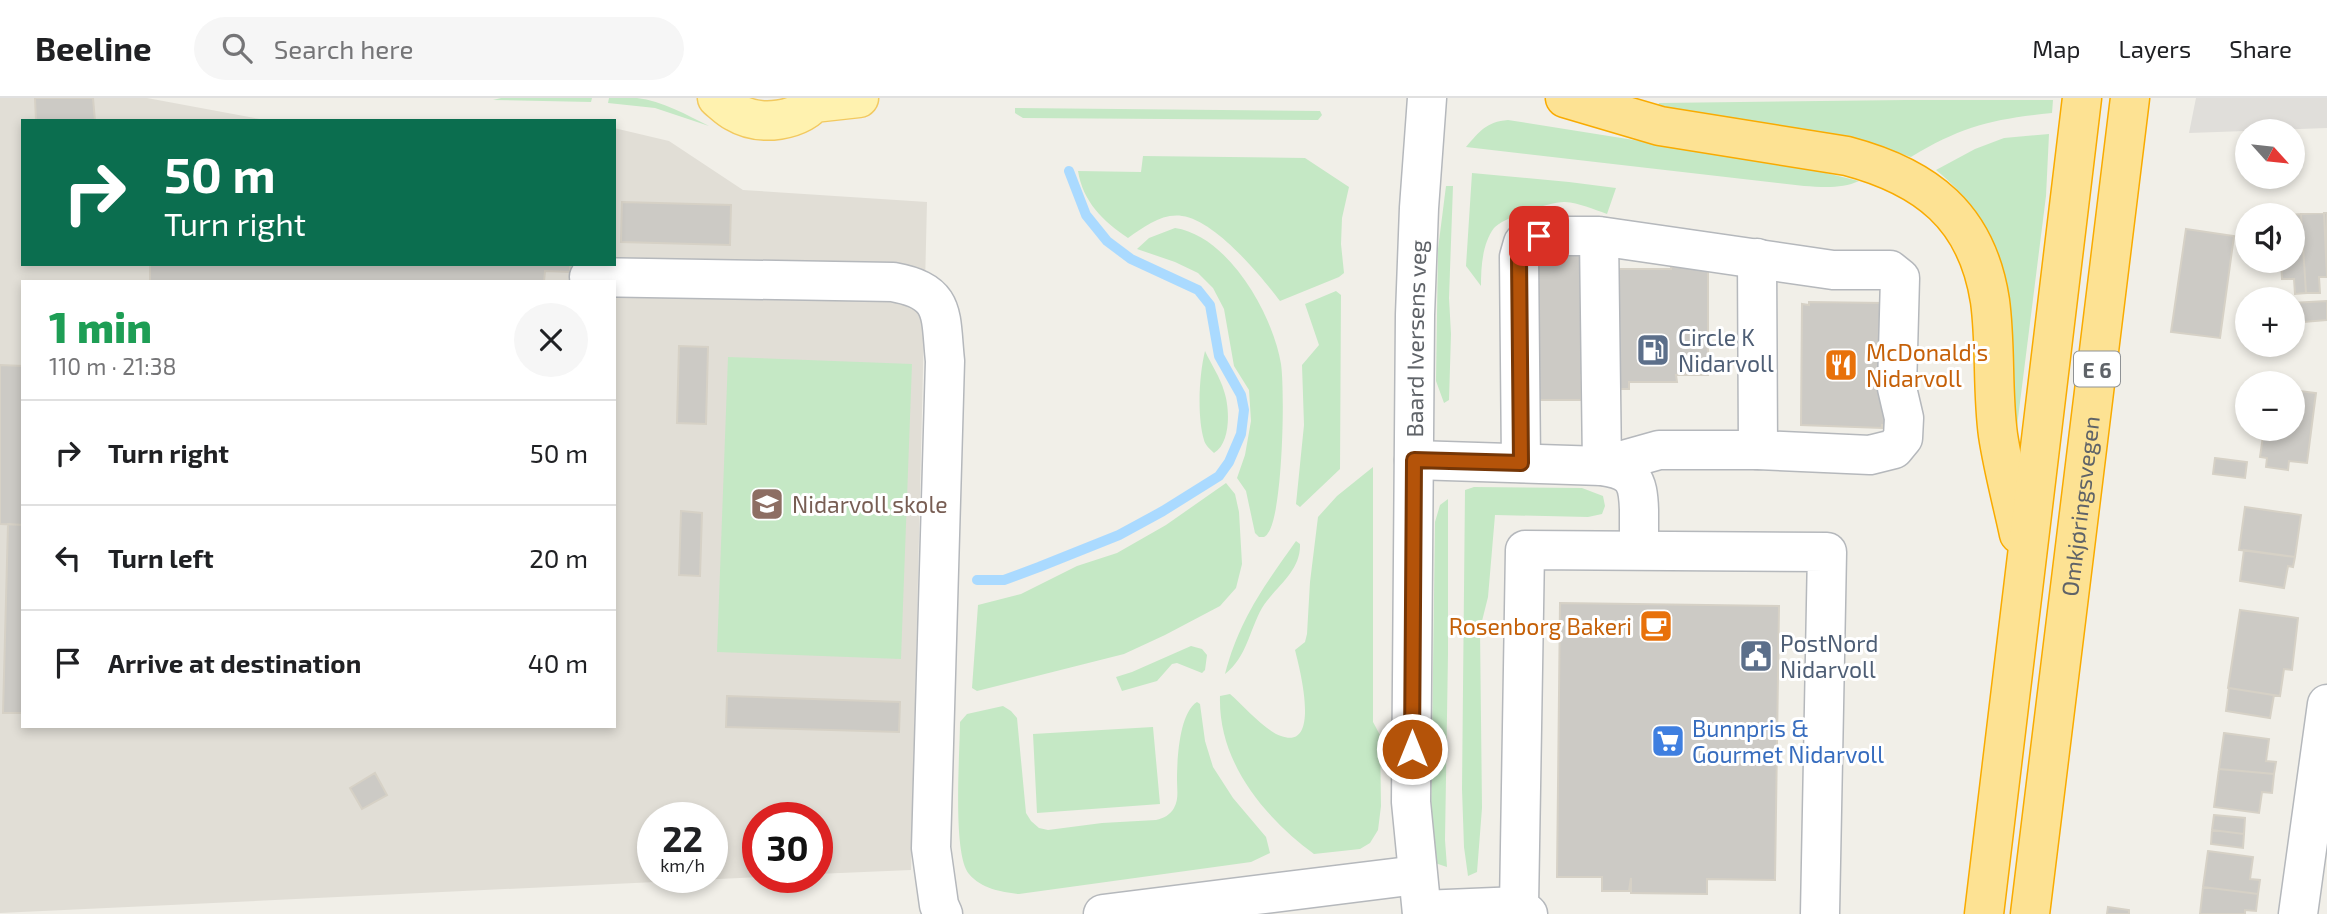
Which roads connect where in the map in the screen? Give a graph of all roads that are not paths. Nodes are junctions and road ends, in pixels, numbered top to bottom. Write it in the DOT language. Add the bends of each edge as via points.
graph roads {
  1 [pos="717,98"];
  2 [pos="859,98"];
  3 [pos="1427,98"];
  4 [pos="1565,98"];
  5 [pos="2082,98"];
  6 [pos="2130,98"];
  7 [pos="816,100"];
  8 [pos="1598,236"];
  9 [pos="1758,258"];
  10 [pos="589,277"];
  11 [pos="1758,450"];
  12 [pos="1414,460"];
  13 [pos="1521,463"];
  14 [pos="1602,466"];
  15 [pos="1639,549"];
  16 [pos="2025,564"];
  17 [pos="2327,704"];
  18 [pos="1420,900"];
  19 [pos="1523,910"];
  20 [pos="943,914"];
  21 [pos="1103,914"];
  22 [pos="1821,914"];
  23 [pos="1984,914"];
  24 [pos="2030,914"];
  25 [pos="2298,914"];
  1 -- 7 [label="main road" via="736,113 759,121 794,116"];
  2 -- 7 [label="main road"];
  3 -- 12 [label="street, Baard Iversens veg" via="1416,288"];
  4 -- 16 [label="highway, E 6" via="1660,126 1847,156 1901,174 1945,207 1963,227 1980,261 1990,302 1998,434"];
  5 -- 16 [label="highway, Omkjøringsvegen / E 6"];
  6 -- 24 [label="highway, Omkjøringsvegen / E 6"];
  8 -- 9 [label="street"];
  8 -- 13 [label="street" via="1539,236 1523,243 1519,257"];
  8 -- 14 [label="street"];
  9 -- 11 [label="street"];
  9 -- 11 [label="street" via="1833,270 1889,270 1900,278 1897,388 1904,418 1903,438 1894,449 1870,455"];
  10 -- 20 [label="street" via="893,282 933,297 939,310 945,361 931,848"];
  11 -- 14 [label="street" via="1659,450"];
  12 -- 13 [label="street"];
  12 -- 18 [label="street, Baard Iversens veg" via="1411,802"];
  13 -- 14 [label="street"];
  14 -- 15 [label="street" via="1626,472 1639,489"];
  15 -- 19 [label="street" via="1525,550"];
  15 -- 22 [label="street" via="1827,552"];
  16 -- 23 [label="highway, Omkjøringsvegen / E 6"];
  17 -- 25 [label="street"];
  18 -- 19 [label="street"];
  18 -- 21 [label="street"];
}
